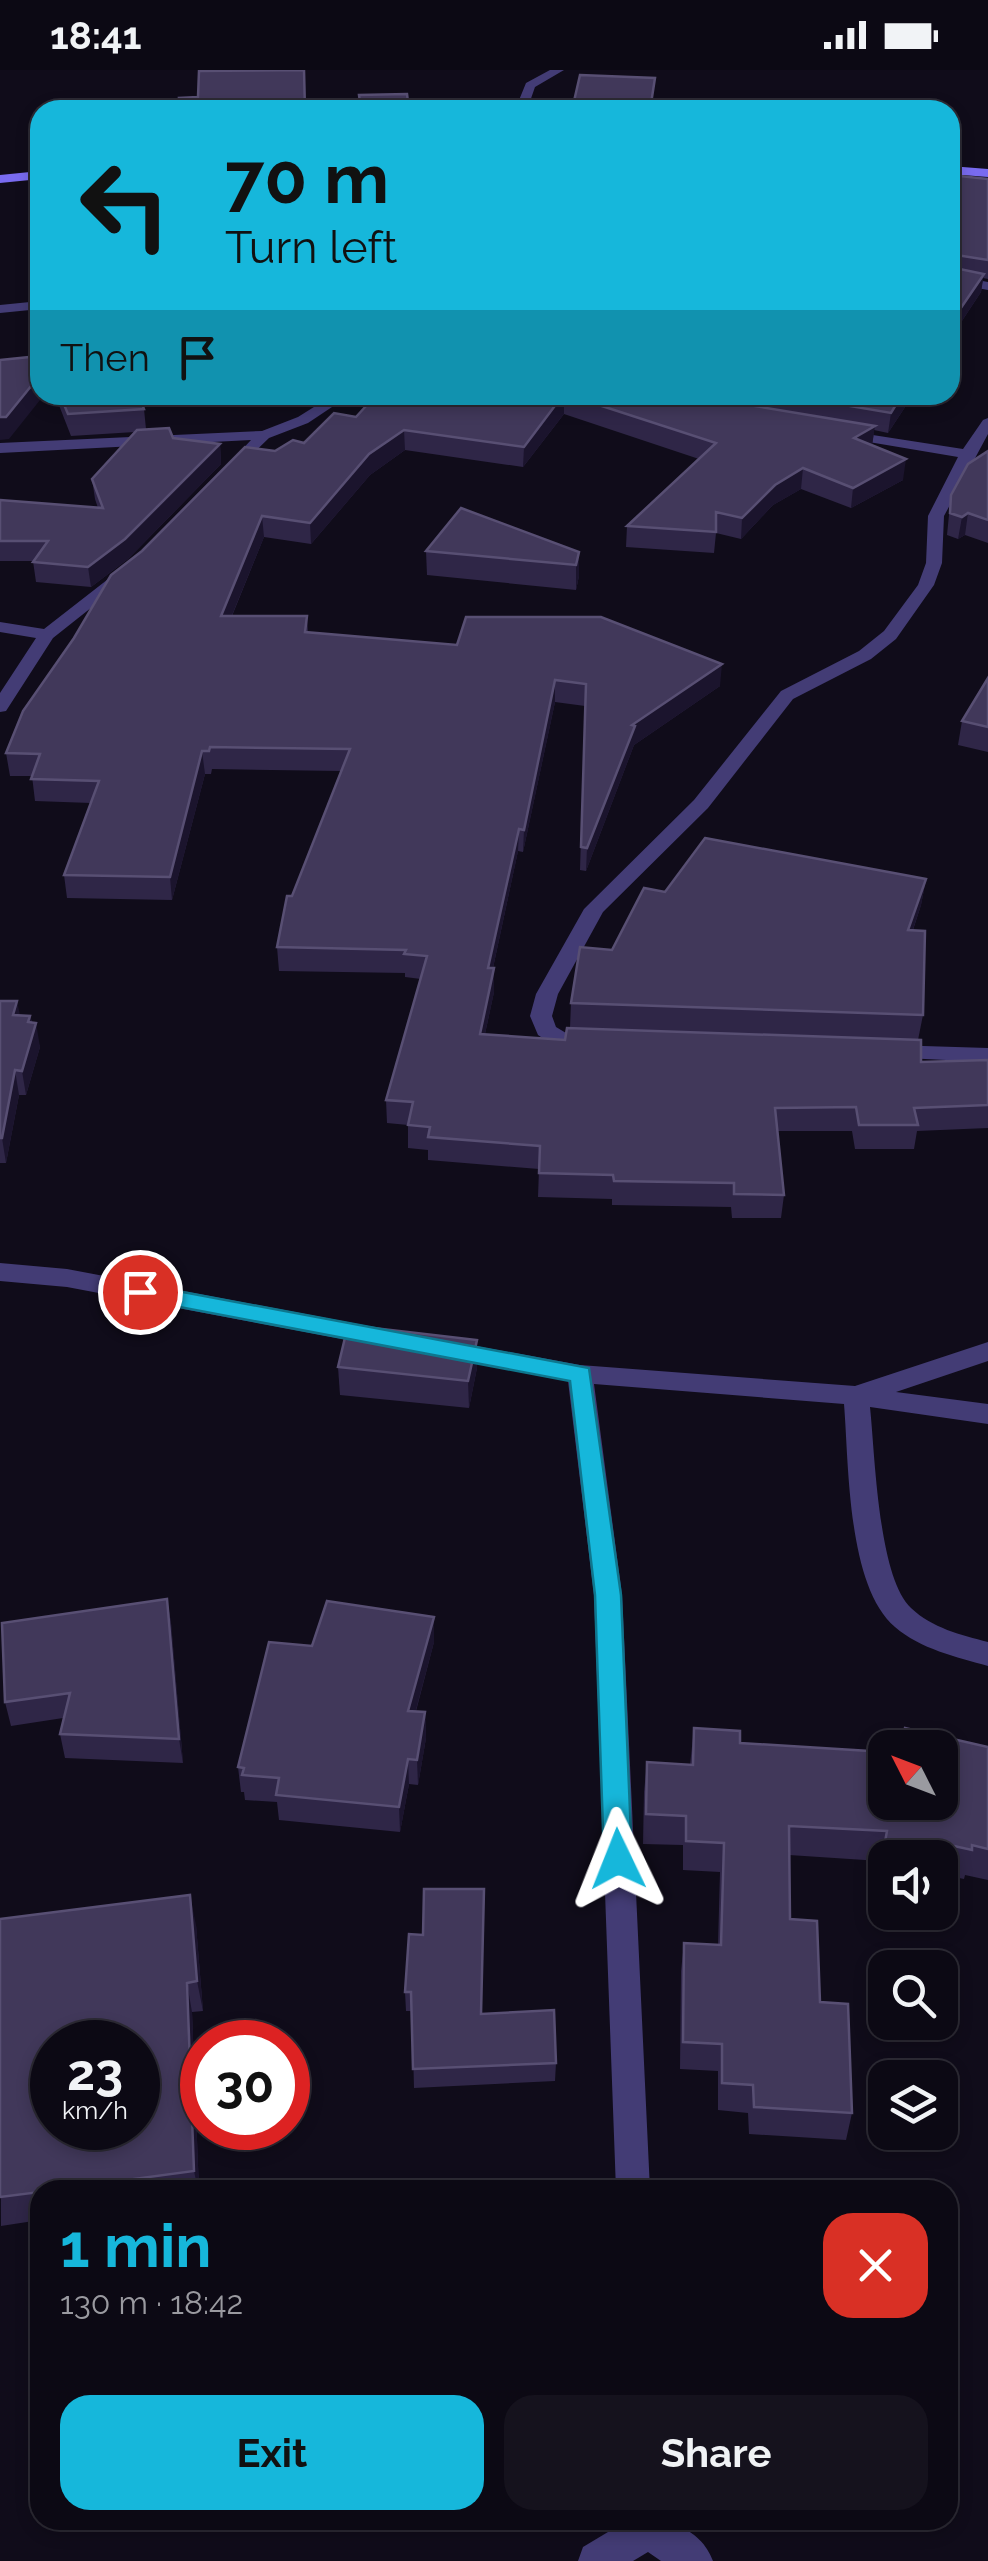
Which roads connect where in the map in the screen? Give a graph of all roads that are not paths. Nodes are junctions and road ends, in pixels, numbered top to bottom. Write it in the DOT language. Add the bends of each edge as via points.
graph roads {
  1 [pos="558,70"];
  2 [pos="543,73"];
  3 [pos="525,100"];
  4 [pos="960,171"];
  5 [pos="988,173"];
  6 [pos="30,176"];
  7 [pos="0,179"];
  8 [pos="960,281"];
  9 [pos="988,286"];
  10 [pos="30,306"];
  11 [pos="0,309"];
  12 [pos="327,405"];
  13 [pos="988,423"];
  14 [pos="827,430"];
  15 [pos="264,435"];
  16 [pos="0,448"];
  17 [pos="969,460"];
  18 [pos="215,487"];
  19 [pos="146,556"];
  20 [pos="0,627"];
  21 [pos="46,635"];
  22 [pos="0,707"];
  23 [pos="608,1042"];
  24 [pos="876,1051"];
  25 [pos="988,1055"];
  26 [pos="0,1272"];
  27 [pos="988,1351"];
  28 [pos="580,1374"];
  29 [pos="856,1396"];
  30 [pos="988,1414"];
  31 [pos="988,1654"];
  32 [pos="633,2180"];
  33 [pos="641,2530"];
  34 [pos="656,2530"];
  35 [pos="598,2561"];
  36 [pos="694,2561"];
  1 -- 2 [label="street"];
  2 -- 3 [label="street"];
  4 -- 5 [label="main road"];
  6 -- 7 [label="main road"];
  8 -- 9 [label="street"];
  10 -- 11 [label="street"];
  12 -- 15 [label="street"];
  13 -- 17 [label="street"];
  14 -- 17 [label="street"];
  15 -- 16 [label="street"];
  15 -- 18 [label="street"];
  17 -- 23 [label="street" via="936,516 926,584 890,635 786,695 701,804 594,910 541,1016 546,1030 561,1040"];
  19 -- 21 [label="street"];
  20 -- 21 [label="street"];
  21 -- 22 [label="street"];
  24 -- 25 [label="street"];
  26 -- 28 [label="street" via="67,1278"];
  27 -- 29 [label="street"];
  28 -- 29 [label="street"];
  28 -- 32 [label="street" via="608,1595"];
  29 -- 30 [label="street"];
  29 -- 31 [label="street" via="876,1566 892,1607 939,1641"];
  33 -- 35 [label="street"];
  34 -- 36 [label="street"];
}
